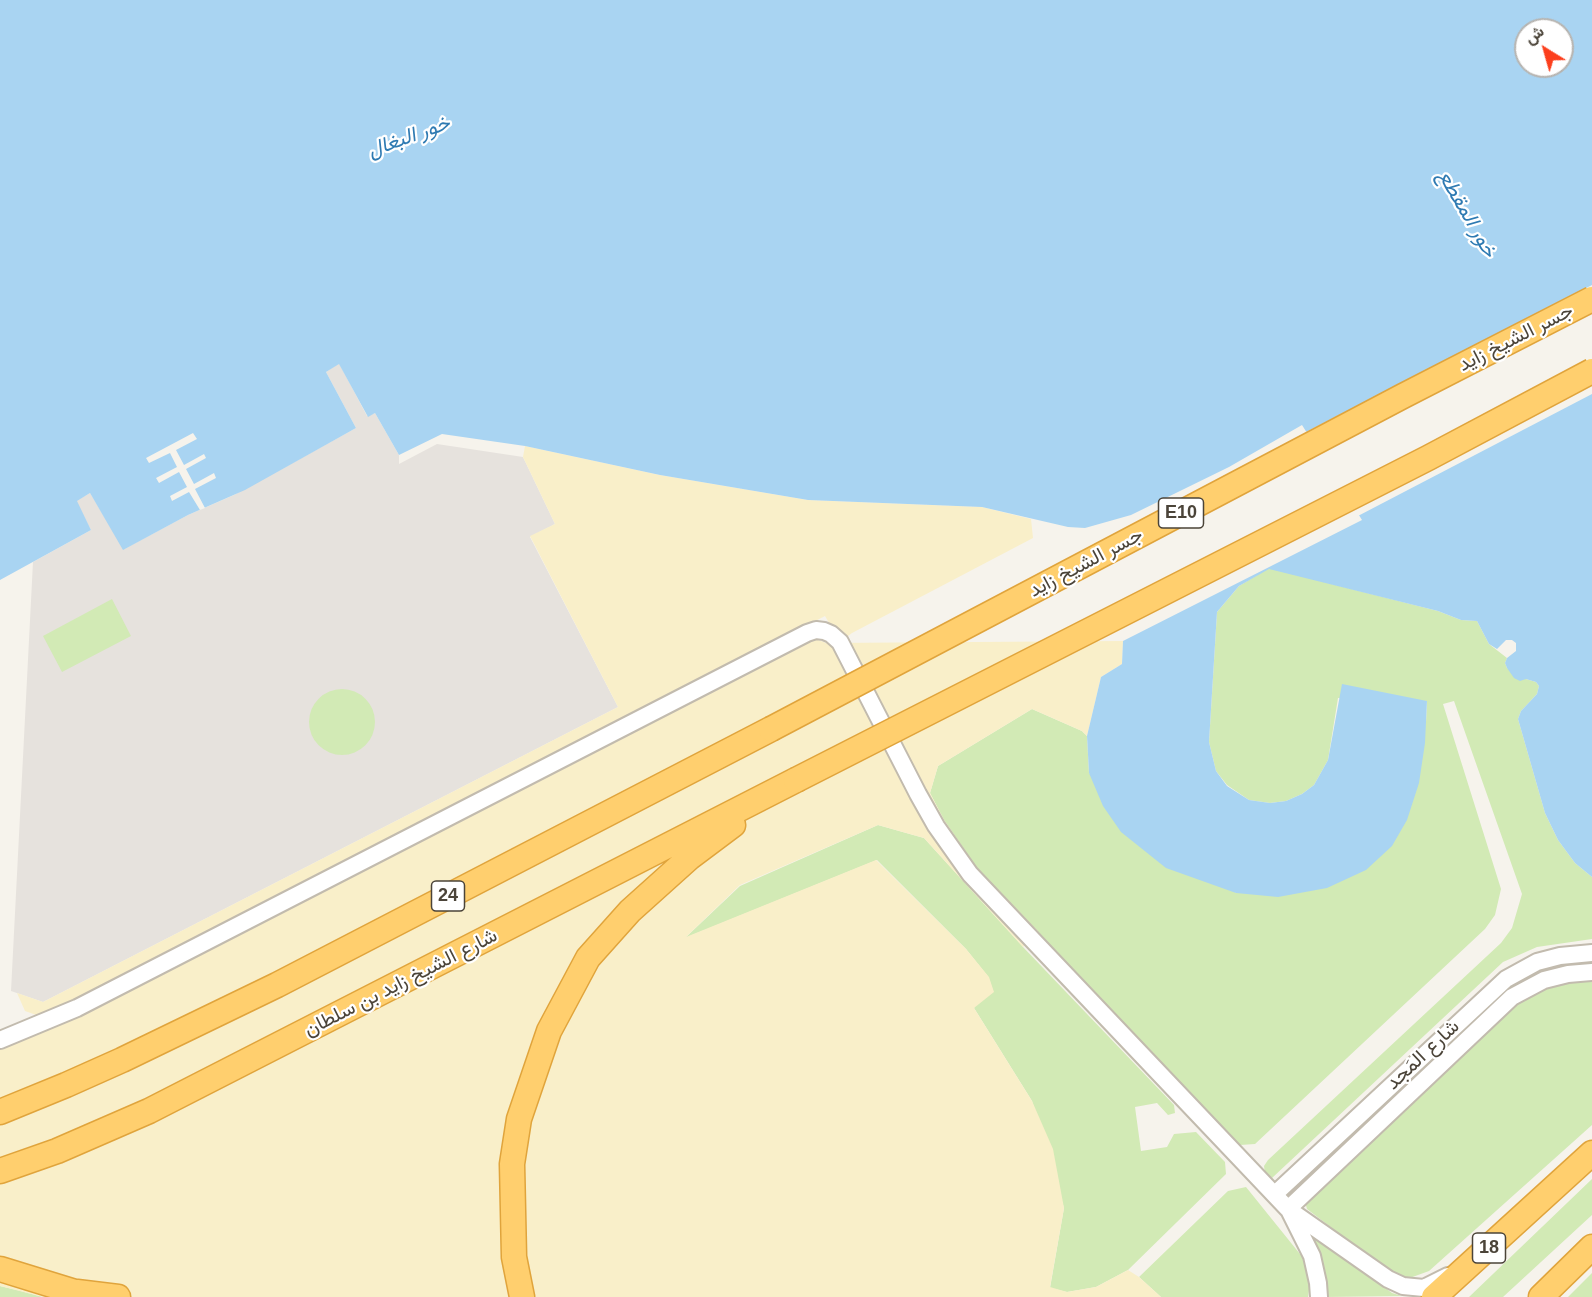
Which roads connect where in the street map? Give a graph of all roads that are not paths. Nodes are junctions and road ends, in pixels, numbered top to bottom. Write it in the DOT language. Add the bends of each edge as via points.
graph roads {
  1 [pos="1592,299"];
  2 [pos="1592,371"];
  3 [pos="771,729"];
  4 [pos="796,780"];
  5 [pos="1592,952"];
  6 [pos="1592,972"];
  7 [pos="0,1040"];
  8 [pos="0,1112"];
  9 [pos="1592,1153"];
  10 [pos="0,1172"];
  11 [pos="1275,1194"];
  12 [pos="1288,1209"];
  13 [pos="1592,1247"];
  14 [pos="1477,1258"];
  15 [pos="0,1269"];
  16 [pos="84,1295"];
  17 [pos="118,1297"];
  18 [pos="522,1297"];
  19 [pos="1319,1297"];
  20 [pos="1434,1297"];
  21 [pos="1541,1297"];
  1 -- 3 [label="highway, جسر الشيخ زايد / E10, bridge"];
  2 -- 4 [label="highway, bridge"];
  3 -- 8 [label="highway, 24" via="277,985 113,1064"];
  4 -- 10 [label="highway, شارع الشيخ زايد بن سلطان" via="149,1111"];
  4 -- 18 [label="highway" via="689,858 630,910 588,958 549,1031 519,1119 512,1164 514,1257"];
  5 -- 11 [label="street, شارع المَجد" via="1548,958 1506,979"];
  6 -- 12 [label="street, شارع المَجد" via="1544,980 1512,997"];
  7 -- 11 [label="street" via="88,1002 816,630 831,634 840,642 918,794 970,874"];
  9 -- 14 [label="highway, 18"];
  11 -- 12 [label="street"];
  12 -- 14 [label="street" via="1388,1280 1403,1286 1424,1288"];
  12 -- 19 [label="street" via="1312,1256"];
  13 -- 21 [label="highway"];
  14 -- 20 [label="highway, 18"];
  15 -- 16 [label="highway"];
  16 -- 17 [label="highway"];
}
